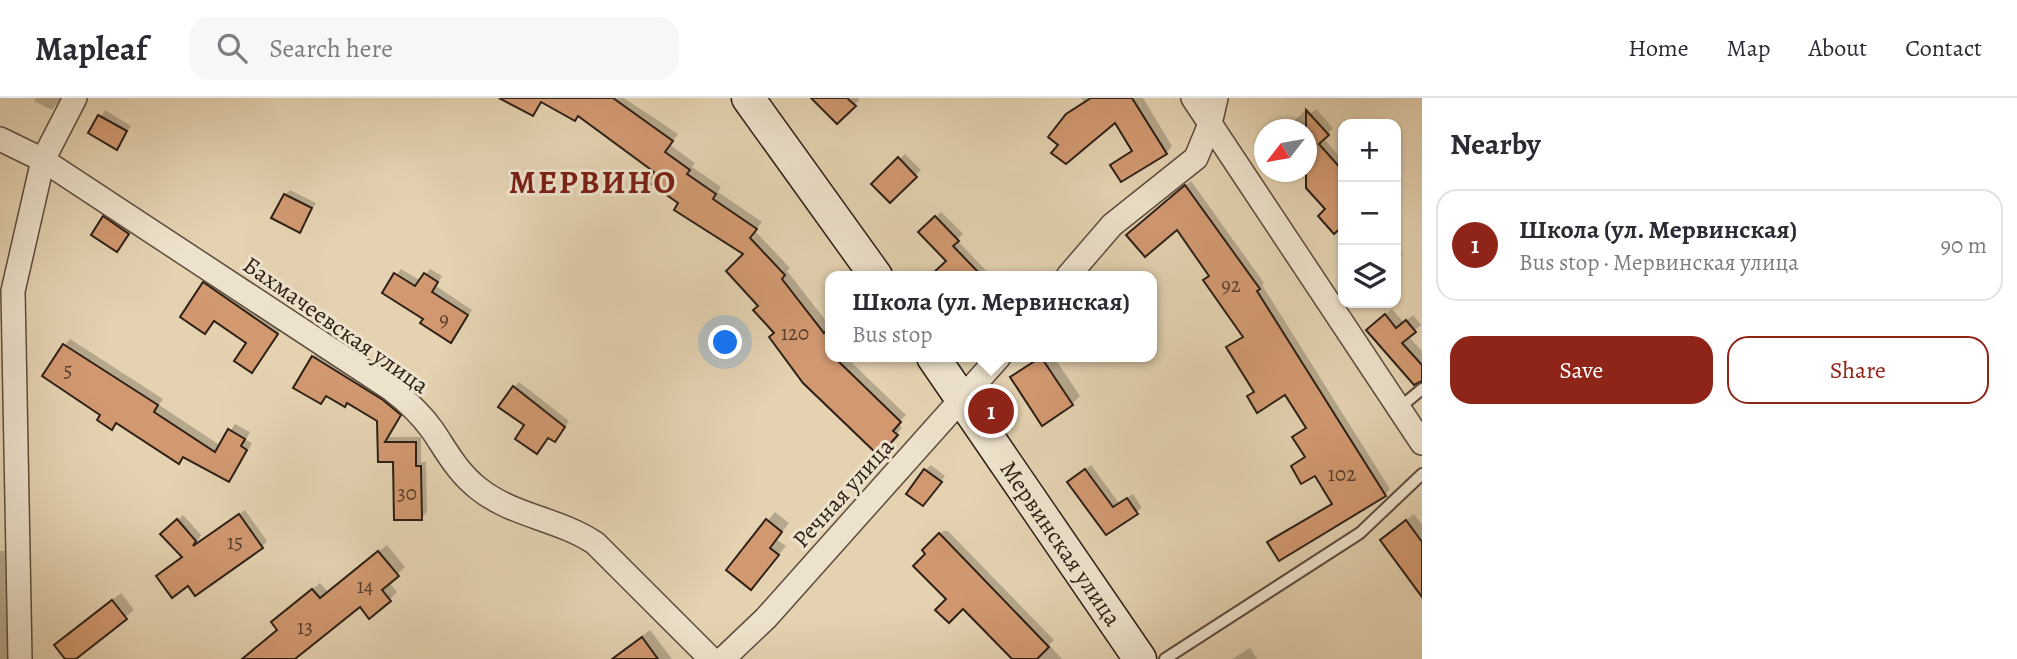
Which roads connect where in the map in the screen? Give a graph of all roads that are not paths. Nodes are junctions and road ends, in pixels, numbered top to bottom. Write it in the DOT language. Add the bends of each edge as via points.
graph roads {
  1 [pos="75,98"];
  2 [pos="748,98"];
  3 [pos="1192,98"];
  4 [pos="1216,98"];
  5 [pos="1210,124"];
  6 [pos="0,139"];
  7 [pos="43,160"];
  8 [pos="872,271"];
  9 [pos="1072,271"];
  10 [pos="937,362"];
  11 [pos="995,362"];
  12 [pos="1422,389"];
  13 [pos="963,398"];
  14 [pos="1398,409"];
  15 [pos="1422,443"];
  16 [pos="1422,474"];
  17 [pos="20,659"];
  18 [pos="711,659"];
  19 [pos="723,659"];
  20 [pos="1140,659"];
  21 [pos="1165,659"];
  1 -- 7 [label="street"];
  2 -- 8 [label="street"];
  3 -- 5 [label="street"];
  4 -- 5 [label="street"];
  5 -- 9 [label="street" via="1196,158 1112,225"];
  5 -- 14 [label="street"];
  6 -- 7 [label="street, Бахмачеевская улица"];
  7 -- 17 [label="street" via="13,291"];
  7 -- 18 [label="street, Бахмачеевская улица" via="391,389 423,417 449,457 480,490 532,516 573,528 595,543"];
  10 -- 13 [label="street, Мервинская улица"];
  11 -- 13 [label="street, Речная улица"];
  12 -- 14 [label="lane"];
  13 -- 19 [label="street, Речная улица" via="766,618"];
  13 -- 20 [label="street, Мервинская улица"];
  14 -- 15 [label="street"];
  16 -- 21 [label="lane" via="1360,533"];
}
